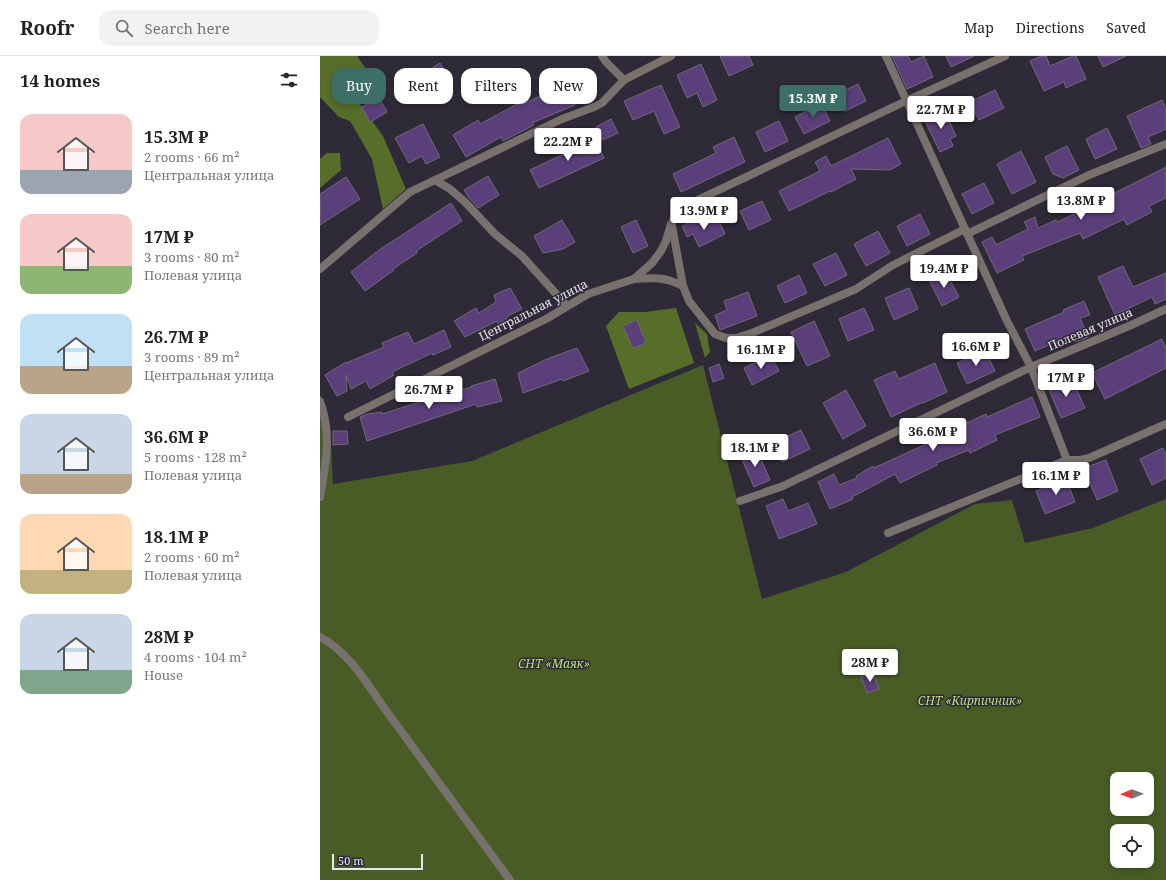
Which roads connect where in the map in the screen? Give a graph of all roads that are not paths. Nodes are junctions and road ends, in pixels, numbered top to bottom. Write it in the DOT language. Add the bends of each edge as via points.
graph roads {
  1 [pos="602,56"];
  2 [pos="671,56"];
  3 [pos="886,56"];
  4 [pos="1005,56"];
  5 [pos="624,80"];
  6 [pos="906,101"];
  7 [pos="1166,144"];
  8 [pos="435,180"];
  9 [pos="672,224"];
  10 [pos="966,231"];
  11 [pos="320,269"];
  12 [pos="634,279"];
  13 [pos="683,286"];
  14 [pos="567,306"];
  15 [pos="1166,309"];
  16 [pos="1031,367"];
  17 [pos="320,401"];
  18 [pos="348,417"];
  19 [pos="1166,424"];
  20 [pos="1067,460"];
  21 [pos="320,497"];
  22 [pos="740,501"];
  23 [pos="888,533"];
  24 [pos="320,637"];
  25 [pos="510,880"];
  1 -- 5 [label="street"];
  2 -- 5 [label="street"];
  3 -- 6 [label="street"];
  4 -- 6 [label="street, Центральная улица"];
  5 -- 8 [label="street" via="602,103"];
  6 -- 9 [label="street, Центральная улица" via="685,206"];
  6 -- 10 [label="street"];
  7 -- 10 [label="street" via="1089,175"];
  8 -- 11 [label="street" via="410,192"];
  8 -- 14 [label="street" via="465,202 495,234 522,256"];
  9 -- 12 [label="street, Центральная улица" via="661,251"];
  9 -- 13 [label="street"];
  10 -- 13 [label="street" via="893,265 856,289 736,338 715,334 689,300"];
  10 -- 16 [label="street"];
  12 -- 13 [label="street" via="670,279"];
  12 -- 14 [label="street, Центральная улица" via="588,294"];
  14 -- 18 [label="street, Центральная улица" via="546,319"];
  15 -- 16 [label="street, Полевая улица"];
  16 -- 20 [label="street"];
  16 -- 22 [label="street, Полевая улица" via="783,486"];
  17 -- 21 [label="street" via="328,441"];
  19 -- 20 [label="street" via="1089,458"];
  20 -- 23 [label="street"];
  24 -- 25 [label="street" via="334,646 363,676"];
}
